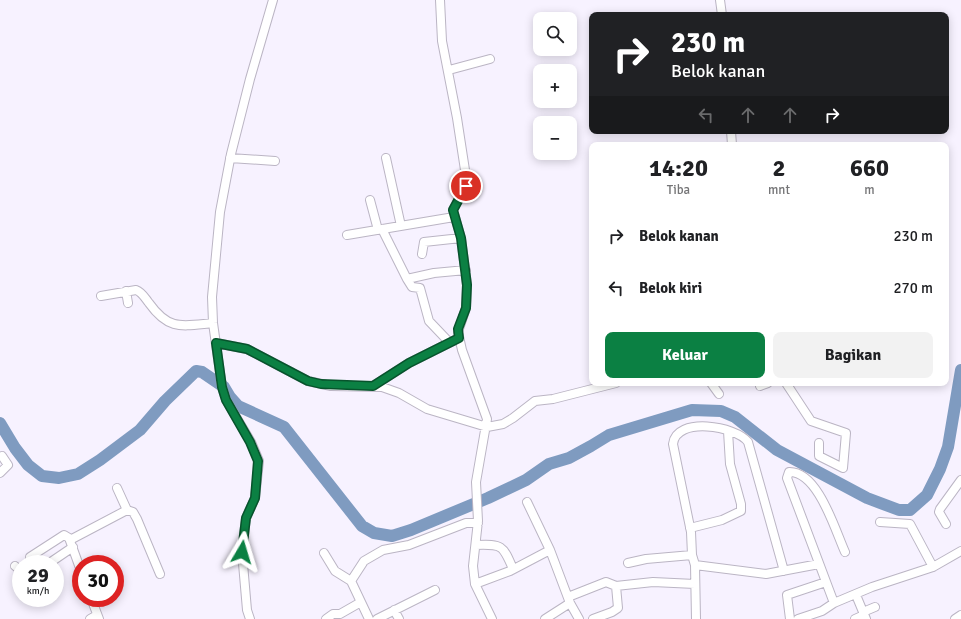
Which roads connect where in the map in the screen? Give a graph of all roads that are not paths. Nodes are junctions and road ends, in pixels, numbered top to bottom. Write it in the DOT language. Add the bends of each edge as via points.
graph roads {
  1 [pos="273,0"];
  2 [pos="440,0"];
  3 [pos="720,0"];
  4 [pos="722,12"];
  5 [pos="490,59"];
  6 [pos="449,70"];
  7 [pos="230,158"];
  8 [pos="386,158"];
  9 [pos="275,161"];
  10 [pos="370,200"];
  11 [pos="454,217"];
  12 [pos="401,226"];
  13 [pos="380,229"];
  14 [pos="347,235"];
  15 [pos="461,238"];
  16 [pos="422,254"];
  17 [pos="466,270"];
  18 [pos="407,279"];
  19 [pos="126,291"];
  20 [pos="101,296"];
  21 [pos="128,303"];
  22 [pos="213,323"];
  23 [pos="459,338"];
  24 [pos="449,342"];
  25 [pos="216,343"];
  26 [pos="373,386"];
  27 [pos="604,386"];
  28 [pos="713,386"];
  29 [pos="788,386"];
  30 [pos="719,394"];
  31 [pos="486,431"];
  32 [pos="728,431"];
  33 [pos="819,443"];
  34 [pos="2,456"];
  35 [pos="0,473"];
  36 [pos="960,486"];
  37 [pos="117,488"];
  38 [pos="527,502"];
  39 [pos="127,510"];
  40 [pos="478,522"];
  41 [pos="880,522"];
  42 [pos="946,524"];
  43 [pos="690,528"];
  44 [pos="71,544"];
  45 [pos="476,545"];
  46 [pos="550,550"];
  47 [pos="961,551"];
  48 [pos="845,552"];
  49 [pos="324,553"];
  50 [pos="33,555"];
  51 [pos="58,555"];
  52 [pos="75,555"];
  53 [pos="692,555"];
  54 [pos="628,563"];
  55 [pos="819,564"];
  56 [pos="695,565"];
  57 [pos="933,567"];
  58 [pos="513,569"];
  59 [pos="784,571"];
  60 [pos="160,574"];
  61 [pos="351,581"];
  62 [pos="826,582"];
  63 [pos="475,584"];
  64 [pos="695,584"];
  65 [pos="616,586"];
  66 [pos="434,590"];
  67 [pos="856,595"];
  68 [pos="569,600"];
  69 [pos="361,602"];
  70 [pos="834,604"];
  71 [pos="93,607"];
  72 [pos="875,607"];
  73 [pos="394,610"];
  74 [pos="864,615"];
  75 [pos="961,615"];
  76 [pos="95,618"];
  77 [pos="250,619"];
  78 [pos="326,619"];
  79 [pos="369,619"];
  80 [pos="377,619"];
  81 [pos="399,619"];
  82 [pos="492,619"];
  83 [pos="545,619"];
  84 [pos="579,619"];
  85 [pos="592,619"];
  86 [pos="696,619"];
  87 [pos="790,619"];
  88 [pos="798,619"];
  89 [pos="855,619"];
  90 [pos="955,619"];
  1 -- 7 [label="street"];
  2 -- 6 [label="street" via="442,41"];
  3 -- 4 [label="street"];
  5 -- 6 [label="street"];
  6 -- 11 [label="street" via="467,183 454,206"];
  7 -- 9 [label="street"];
  7 -- 22 [label="street" via="216,243"];
  8 -- 12 [label="street"];
  10 -- 13 [label="street"];
  11 -- 12 [label="street"];
  11 -- 15 [label="street"];
  12 -- 13 [label="street"];
  13 -- 14 [label="street"];
  13 -- 18 [label="street"];
  15 -- 16 [label="street" via="424,242"];
  15 -- 17 [label="street"];
  17 -- 18 [label="street"];
  17 -- 23 [label="street" via="466,308 458,329"];
  18 -- 24 [label="street" via="412,287 420,288 429,321"];
  19 -- 20 [label="street"];
  19 -- 21 [label="street"];
  19 -- 22 [label="street" via="140,291 160,318 172,324 184,326"];
  22 -- 25 [label="street"];
  23 -- 24 [label="street"];
  23 -- 31 [label="street" via="487,416"];
  24 -- 26 [label="street"];
  25 -- 26 [label="street" via="247,349 308,381"];
  25 -- 77 [label="street" via="226,400 258,461 255,498 246,518 242,552"];
  26 -- 31 [label="street" via="393,390 427,409"];
  27 -- 31 [label="street" via="535,401 513,418"];
  28 -- 30 [label="street"];
  29 -- 33 [label="street" via="811,421 846,433 843,468 819,456"];
  31 -- 40 [label="street" via="476,482"];
  32 -- 43 [label="street" via="730,464 741,511 722,520"];
  32 -- 43 [label="street" via="688,427 674,439"];
  32 -- 59 [label="street" via="744,436 748,442"];
  34 -- 35 [label="street" via="8,465"];
  36 -- 42 [label="street" via="940,509 939,512"];
  37 -- 39 [label="street"];
  38 -- 46 [label="street"];
  39 -- 44 [label="street"];
  39 -- 60 [label="street" via="133,512 137,519"];
  40 -- 45 [label="street"];
  40 -- 61 [label="street" via="466,523 409,545 383,550 364,561"];
  41 -- 57 [label="street" via="910,524"];
  43 -- 53 [label="street"];
  44 -- 50 [label="street" via="66,535 61,536"];
  44 -- 51 [label="street"];
  44 -- 52 [label="street"];
  45 -- 58 [label="street" via="501,546 506,551"];
  45 -- 63 [label="street" via="473,566"];
  46 -- 58 [label="street"];
  46 -- 68 [label="street"];
  47 -- 57 [label="street"];
  48 -- 55 [label="street" via="817,489 799,474 789,472 787,478"];
  49 -- 61 [label="street" via="335,571"];
  53 -- 54 [label="street"];
  53 -- 56 [label="street"];
  55 -- 59 [label="street"];
  55 -- 62 [label="street"];
  56 -- 59 [label="street" via="755,574"];
  56 -- 64 [label="street"];
  57 -- 67 [label="street" via="872,587"];
  58 -- 63 [label="street"];
  61 -- 69 [label="street"];
  62 -- 70 [label="street"];
  62 -- 87 [label="street" via="786,595"];
  63 -- 82 [label="street"];
  64 -- 65 [label="street" via="653,582"];
  64 -- 86 [label="street"];
  65 -- 68 [label="street" via="606,582"];
  65 -- 85 [label="street" via="618,608"];
  66 -- 73 [label="street"];
  67 -- 70 [label="street"];
  67 -- 74 [label="street"];
  68 -- 83 [label="street"];
  68 -- 84 [label="street"];
  69 -- 78 [label="street"];
  69 -- 79 [label="street"];
  70 -- 88 [label="street"];
  71 -- 76 [label="street"];
  72 -- 74 [label="street"];
  73 -- 80 [label="street"];
  73 -- 81 [label="street"];
  74 -- 89 [label="street"];
  75 -- 90 [label="street"];
}
